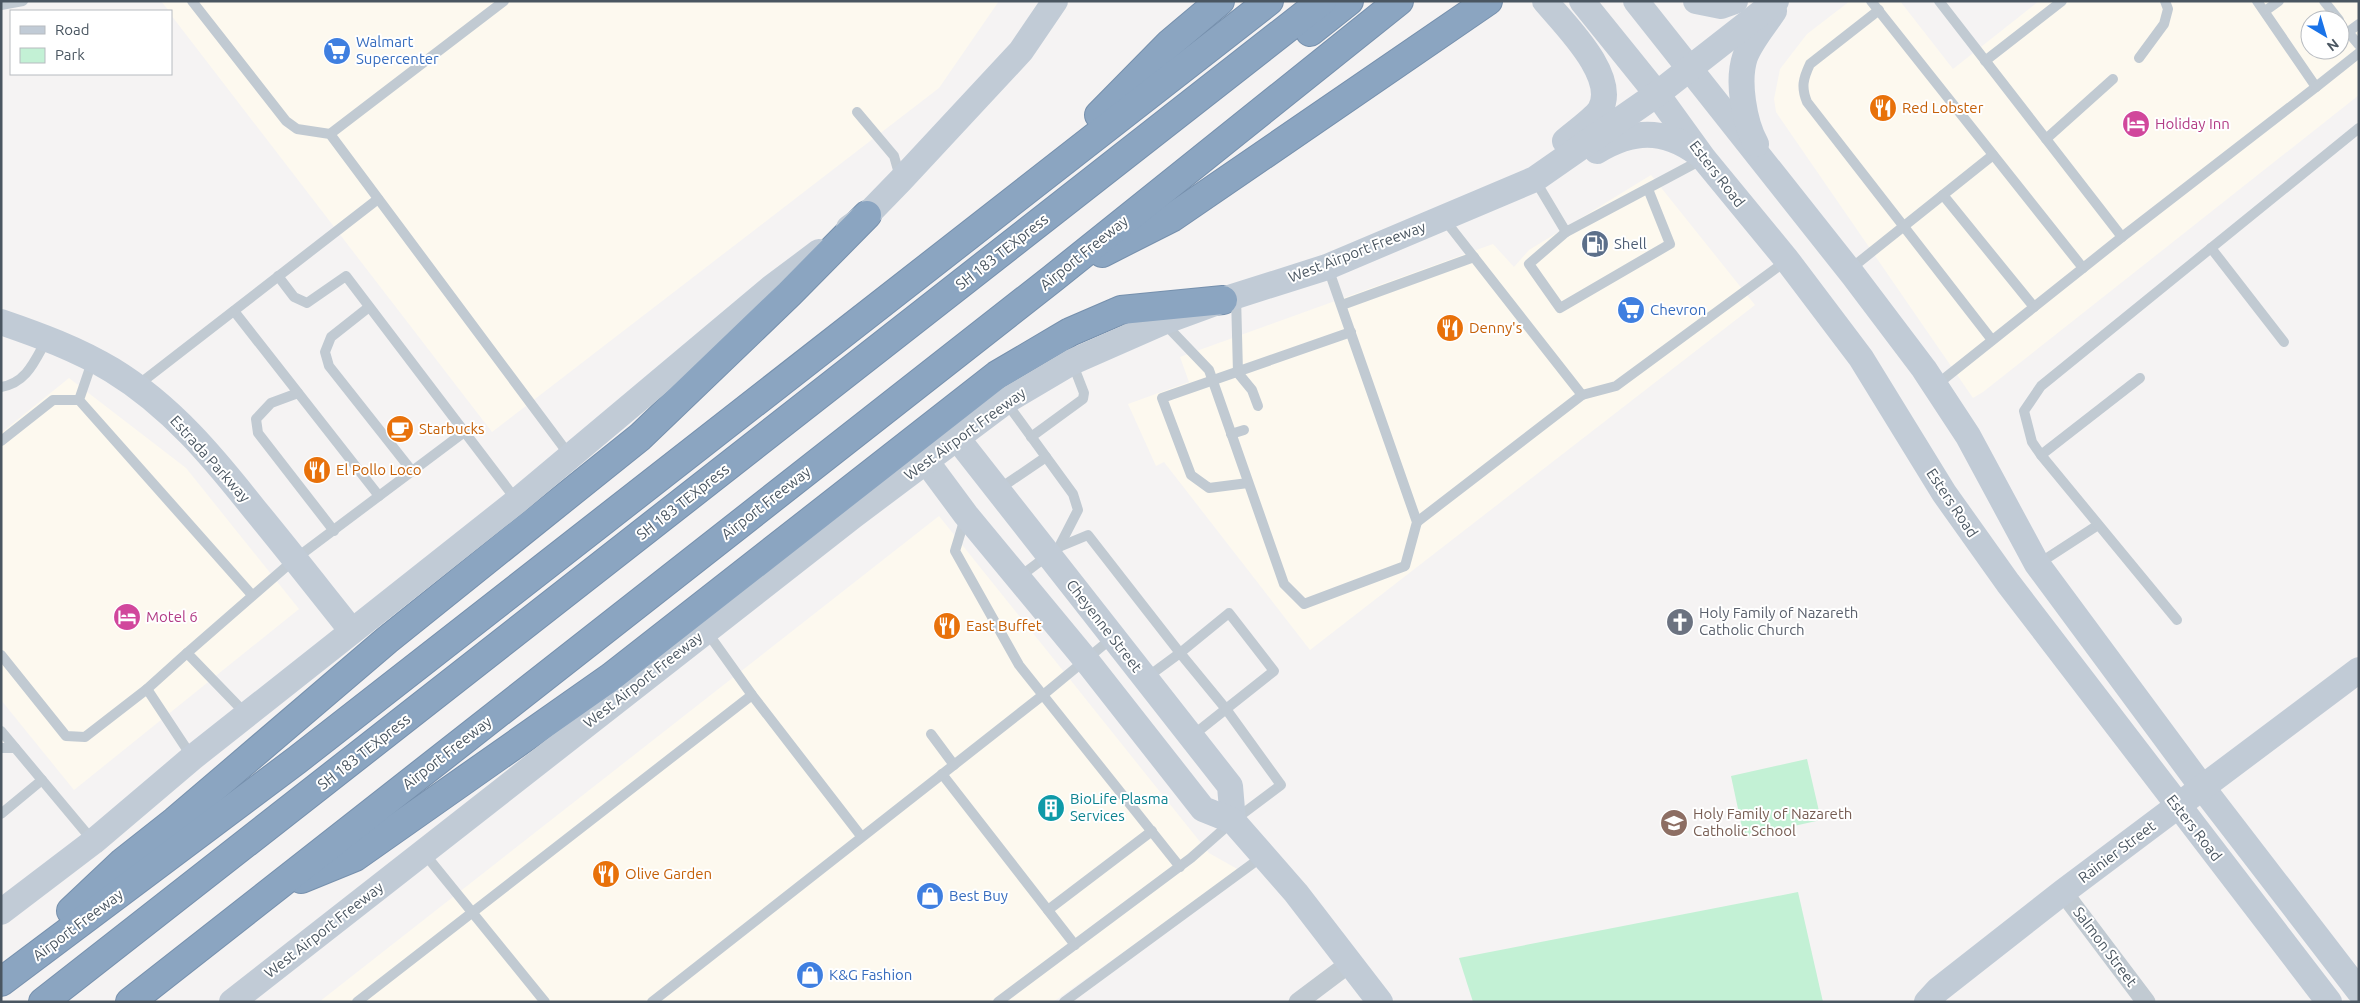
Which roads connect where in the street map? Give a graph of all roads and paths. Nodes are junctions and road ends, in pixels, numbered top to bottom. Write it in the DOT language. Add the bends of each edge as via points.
graph roads {
  1 [pos="23,1"];
  2 [pos="192,1"];
  3 [pos="504,1"];
  4 [pos="1055,1"];
  5 [pos="1220,1"];
  6 [pos="1268,1"];
  7 [pos="1322,1"];
  8 [pos="1350,1"];
  9 [pos="1399,1"];
  10 [pos="1488,1"];
  11 [pos="1546,1"];
  12 [pos="1582,1"];
  13 [pos="1696,1"];
  14 [pos="1735,1"];
  15 [pos="1776,1"];
  16 [pos="1782,1"];
  17 [pos="1871,1"];
  18 [pos="1939,1"];
  19 [pos="2062,1"];
  20 [pos="2165,1"];
  21 [pos="2257,1"];
  22 [pos="2279,1"];
  23 [pos="1637,2"];
  24 [pos="1,5"];
  25 [pos="1878,10"];
  26 [pos="2264,10"];
  27 [pos="2350,34"];
  28 [pos="2359,45"];
  29 [pos="2359,53"];
  30 [pos="2140,58"];
  31 [pos="1985,61"];
  32 [pos="1690,69"];
  33 [pos="2113,79"];
  34 [pos="2316,87"];
  35 [pos="1657,94"];
  36 [pos="857,112"];
  37 [pos="2359,128"];
  38 [pos="330,134"];
  39 [pos="2046,139"];
  40 [pos="1993,155"];
  41 [pos="1704,159"];
  42 [pos="1775,177"];
  43 [pos="1535,179"];
  44 [pos="901,180"];
  45 [pos="1648,189"];
  46 [pos="1026,190"];
  47 [pos="1943,194"];
  48 [pos="378,199"];
  49 [pos="867,215"];
  50 [pos="1444,219"];
  51 [pos="1904,226"];
  52 [pos="1566,232"];
  53 [pos="2122,237"];
  54 [pos="2211,248"];
  55 [pos="1474,257"];
  56 [pos="1787,260"];
  57 [pos="1327,267"];
  58 [pos="2083,268"];
  59 [pos="1849,270"];
  60 [pos="278,276"];
  61 [pos="1052,279"];
  62 [pos="1229,298"];
  63 [pos="1342,305"];
  64 [pos="369,307"];
  65 [pos="2034,307"];
  66 [pos="234,311"];
  67 [pos="1,322"];
  68 [pos="1163,322"];
  69 [pos="1351,332"];
  70 [pos="48,338"];
  71 [pos="1992,340"];
  72 [pos="2284,342"];
  73 [pos="93,359"];
  74 [pos="1072,362"];
  75 [pos="1238,373"];
  76 [pos="2140,378"];
  77 [pos="1212,382"];
  78 [pos="137,386"];
  79 [pos="1935,386"];
  80 [pos="1,387"];
  81 [pos="298,393"];
  82 [pos="1582,395"];
  83 [pos="79,400"];
  84 [pos="1006,401"];
  85 [pos="1258,406"];
  86 [pos="1244,430"];
  87 [pos="463,433"];
  88 [pos="1231,434"];
  89 [pos="1030,437"];
  90 [pos="957,438"];
  91 [pos="1,440"];
  92 [pos="2041,455"];
  93 [pos="571,457"];
  94 [pos="1046,457"];
  95 [pos="926,461"];
  96 [pos="412,471"];
  97 [pos="1248,483"];
  98 [pos="998,490"];
  99 [pos="379,496"];
  100 [pos="516,502"];
  101 [pos="966,514"];
  102 [pos="1417,522"];
  103 [pos="2098,525"];
  104 [pos="334,530"];
  105 [pos="1053,551"];
  106 [pos="295,560"];
  107 [pos="2037,564"];
  108 [pos="1018,579"];
  109 [pos="252,595"];
  110 [pos="2177,620"];
  111 [pos="352,631"];
  112 [pos="706,631"];
  113 [pos="1113,637"];
  114 [pos="187,653"];
  115 [pos="1180,653"];
  116 [pos="1,655"];
  117 [pos="1086,660"];
  118 [pos="2359,670"];
  119 [pos="1146,679"];
  120 [pos="147,688"];
  121 [pos="752,695"];
  122 [pos="1043,695"];
  123 [pos="1226,709"];
  124 [pos="247,715"];
  125 [pos="1,732"];
  126 [pos="931,734"];
  127 [pos="1191,737"];
  128 [pos="1,748"];
  129 [pos="15,748"];
  130 [pos="192,758"];
  131 [pos="297,760"];
  132 [pos="954,765"];
  133 [pos="942,774"];
  134 [pos="42,780"];
  135 [pos="2202,787"];
  136 [pos="2178,806"];
  137 [pos="1,814"];
  138 [pos="1233,821"];
  139 [pos="1152,831"];
  140 [pos="861,836"];
  141 [pos="93,842"];
  142 [pos="423,852"];
  143 [pos="1264,856"];
  144 [pos="1180,866"];
  145 [pos="271,891"];
  146 [pos="2063,892"];
  147 [pos="1048,910"];
  148 [pos="1,912"];
  149 [pos="472,914"];
  150 [pos="1075,945"];
  151 [pos="1350,963"];
  152 [pos="1,978"];
  153 [pos="1,982"];
  154 [pos="2359,991"];
  155 [pos="2140,1000"];
  156 [pos="41,1002"];
  157 [pos="74,1002"];
  158 [pos="130,1002"];
  159 [pos="232,1002"];
  160 [pos="357,1002"];
  161 [pos="545,1002"];
  162 [pos="652,1002"];
  163 [pos="998,1002"];
  164 [pos="1064,1002"];
  165 [pos="1298,1002"];
  166 [pos="1380,1002"];
  167 [pos="1927,1002"];
  168 [pos="2329,1002"];
  1 -- 24 [label="lane"];
  2 -- 38 [label="lane" via="286,121 297,129"];
  3 -- 38 [label="lane"];
  4 -- 44 [label="main road" via="1021,51"];
  5 -- 46 [label="highway" via="1168,44"];
  6 -- 46 [label="highway, Airport Freeway"];
  7 -- 156 [label="highway, SH 183 TEXpress"];
  8 -- 157 [label="highway, SH 183 TEXpress"];
  9 -- 61 [label="highway, Airport Freeway"];
  10 -- 61 [label="highway" via="1173,217"];
  11 -- 43 [label="main road" via="1593,61 1604,87 1600,110 1564,142"];
  12 -- 35 [label="main road, Esters Road"];
  13 -- 14 [label="main road" via="1721,6"];
  15 -- 32 [label="main road, West Airport Freeway"];
  16 -- 42 [label="main road" via="1745,57 1742,92 1749,130"];
  17 -- 25 [label="lane"];
  18 -- 31 [label="lane"];
  19 -- 31 [label="lane"];
  20 -- 30 [label="lane" via="2168,8 2164,24"];
  21 -- 26 [label="lane"];
  22 -- 26 [label="lane"];
  23 -- 32 [label="main road, Esters Road"];
  25 -- 40 [label="lane"];
  25 -- 51 [label="lane" via="1810,64 1802,88 1807,102"];
  26 -- 34 [label="lane"];
  27 -- 28 [label="lane"];
  29 -- 34 [label="lane"];
  31 -- 39 [label="lane"];
  32 -- 35 [label="main road, West Airport Freeway"];
  32 -- 42 [label="main road, Esters Road"];
  33 -- 39 [label="lane"];
  34 -- 53 [label="lane"];
  35 -- 41 [label="main road, Esters Road"];
  35 -- 43 [label="main road, West Airport Freeway"];
  36 -- 44 [label="lane" via="894,156"];
  37 -- 54 [label="lane"];
  38 -- 48 [label="lane"];
  39 -- 53 [label="lane"];
  40 -- 47 [label="lane"];
  40 -- 58 [label="lane"];
  41 -- 43 [label="main road" via="1667,137 1635,134 1610,143 1562,172"];
  41 -- 45 [label="lane"];
  41 -- 56 [label="main road, Esters Road"];
  42 -- 59 [label="main road, Esters Road"];
  43 -- 50 [label="main road, West Airport Freeway"];
  43 -- 52 [label="lane"];
  44 -- 49 [label="main road"];
  45 -- 52 [label="lane"];
  45 -- 52 [label="lane" via="1670,244 1560,308 1529,264"];
  46 -- 131 [label="highway, Airport Freeway"];
  47 -- 51 [label="lane"];
  47 -- 65 [label="lane"];
  48 -- 60 [label="lane"];
  48 -- 93 [label="lane"];
  49 -- 93 [label="main road" via="771,288"];
  49 -- 152 [label="highway" via="640,437 387,640 123,862"];
  50 -- 55 [label="lane"];
  50 -- 57 [label="main road, West Airport Freeway"];
  51 -- 59 [label="lane"];
  51 -- 71 [label="lane"];
  53 -- 58 [label="lane"];
  54 -- 72 [label="lane"];
  54 -- 92 [label="lane" via="2041,386 2024,411 2032,442"];
  55 -- 63 [label="lane"];
  55 -- 82 [label="lane"];
  56 -- 82 [label="lane" via="1616,386"];
  56 -- 136 [label="main road, Esters Road" via="1860,358 1974,536"];
  57 -- 62 [label="main road, West Airport Freeway"];
  57 -- 63 [label="lane"];
  58 -- 65 [label="lane"];
  59 -- 79 [label="main road, Esters Road"];
  60 -- 64 [label="lane" via="294,297 307,303 346,276"];
  60 -- 66 [label="lane"];
  61 -- 145 [label="highway, Airport Freeway"];
  62 -- 68 [label="main road, West Airport Freeway"];
  62 -- 75 [label="lane"];
  62 -- 145 [label="highway" via="1121,310 1070,332 997,374 603,683 355,858"];
  63 -- 69 [label="lane"];
  64 -- 87 [label="lane"];
  64 -- 96 [label="lane" via="331,337 325,352 329,366"];
  65 -- 71 [label="lane"];
  66 -- 78 [label="lane"];
  66 -- 81 [label="lane"];
  67 -- 70 [label="main road, Estrada Parkway"];
  68 -- 74 [label="main road, West Airport Freeway"];
  68 -- 77 [label="lane" via="1209,370"];
  69 -- 75 [label="lane"];
  69 -- 102 [label="lane"];
  70 -- 73 [label="main road, Estrada Parkway"];
  70 -- 80 [label="lane" via="28,373 13,386"];
  71 -- 79 [label="lane"];
  73 -- 78 [label="main road, Estrada Parkway"];
  73 -- 83 [label="lane"];
  74 -- 84 [label="main road, West Airport Freeway"];
  74 -- 89 [label="lane" via="1084,393 1083,400"];
  75 -- 77 [label="lane"];
  75 -- 85 [label="lane" via="1252,390"];
  76 -- 92 [label="lane"];
  77 -- 88 [label="lane"];
  77 -- 97 [label="lane" via="1162,398 1191,475 1209,488"];
  78 -- 106 [label="main road, Estrada Parkway" via="194,436"];
  79 -- 107 [label="main road, Esters Road" via="1968,436"];
  81 -- 99 [label="lane"];
  81 -- 104 [label="lane" via="271,403 256,419 258,433"];
  82 -- 102 [label="lane"];
  83 -- 91 [label="lane" via="54,400"];
  83 -- 109 [label="lane"];
  84 -- 89 [label="lane"];
  84 -- 90 [label="main road, West Airport Freeway"];
  86 -- 88 [label="lane"];
  87 -- 96 [label="lane"];
  87 -- 100 [label="lane"];
  88 -- 97 [label="lane"];
  89 -- 94 [label="lane"];
  90 -- 95 [label="main road, West Airport Freeway"];
  90 -- 98 [label="main road, Cheyenne Street"];
  92 -- 103 [label="lane"];
  93 -- 100 [label="main road"];
  94 -- 98 [label="lane"];
  94 -- 105 [label="lane" via="1073,494 1078,510"];
  95 -- 101 [label="main road"];
  95 -- 112 [label="main road, West Airport Freeway"];
  96 -- 99 [label="lane"];
  97 -- 102 [label="lane" via="1284,584 1304,604 1405,566"];
  98 -- 105 [label="main road, Cheyenne Street"];
  99 -- 104 [label="lane"];
  100 -- 111 [label="main road"];
  101 -- 108 [label="main road"];
  101 -- 122 [label="lane" via="955,551 1019,665"];
  103 -- 107 [label="lane"];
  103 -- 110 [label="lane"];
  104 -- 106 [label="lane"];
  105 -- 108 [label="lane"];
  105 -- 113 [label="main road, Cheyenne Street"];
  105 -- 115 [label="lane" via="1088,535"];
  106 -- 109 [label="lane"];
  106 -- 111 [label="main road, Estrada Parkway"];
  107 -- 135 [label="main road, Esters Road"];
  108 -- 117 [label="main road"];
  109 -- 114 [label="lane"];
  111 -- 124 [label="main road"];
  112 -- 121 [label="lane"];
  112 -- 142 [label="main road, West Airport Freeway"];
  113 -- 117 [label="lane"];
  113 -- 119 [label="main road, Cheyenne Street"];
  114 -- 120 [label="lane"];
  114 -- 124 [label="lane"];
  115 -- 119 [label="lane"];
  115 -- 123 [label="lane"];
  115 -- 123 [label="lane" via="1229,613 1274,671"];
  116 -- 120 [label="lane" via="66,736 84,737"];
  117 -- 122 [label="lane"];
  117 -- 138 [label="main road" via="1203,809"];
  118 -- 135 [label="main road, Rainier Street"];
  119 -- 127 [label="main road, Cheyenne Street"];
  120 -- 130 [label="lane"];
  121 -- 140 [label="lane"];
  121 -- 149 [label="lane"];
  122 -- 132 [label="lane"];
  122 -- 139 [label="lane"];
  123 -- 127 [label="lane"];
  123 -- 138 [label="lane" via="1281,785"];
  124 -- 130 [label="main road"];
  125 -- 129 [label="lane"];
  126 -- 132 [label="lane"];
  127 -- 138 [label="main road, Cheyenne Street" via="1230,786"];
  128 -- 129 [label="lane"];
  129 -- 134 [label="lane"];
  130 -- 141 [label="main road"];
  131 -- 153 [label="highway, Airport Freeway"];
  131 -- 156 [label="highway"];
  132 -- 133 [label="lane"];
  133 -- 140 [label="lane"];
  133 -- 147 [label="lane"];
  134 -- 137 [label="lane"];
  134 -- 141 [label="lane"];
  135 -- 136 [label="main road, Rainier Street"];
  135 -- 154 [label="main road, Esters Road"];
  136 -- 146 [label="main road, Rainier Street"];
  136 -- 168 [label="main road, Esters Road"];
  138 -- 143 [label="main road"];
  138 -- 144 [label="lane"];
  139 -- 144 [label="lane"];
  139 -- 147 [label="lane"];
  140 -- 162 [label="lane"];
  141 -- 148 [label="main road"];
  142 -- 149 [label="lane"];
  142 -- 159 [label="main road, West Airport Freeway"];
  143 -- 151 [label="main road"];
  143 -- 164 [label="lane"];
  144 -- 150 [label="lane"];
  145 -- 158 [label="highway, Airport Freeway"];
  146 -- 155 [label="street, Salmon Street"];
  146 -- 167 [label="main road, Rainier Street"];
  147 -- 150 [label="lane"];
  149 -- 160 [label="lane"];
  149 -- 161 [label="lane"];
  150 -- 163 [label="lane"];
  151 -- 165 [label="street"];
  151 -- 166 [label="main road"];
}
